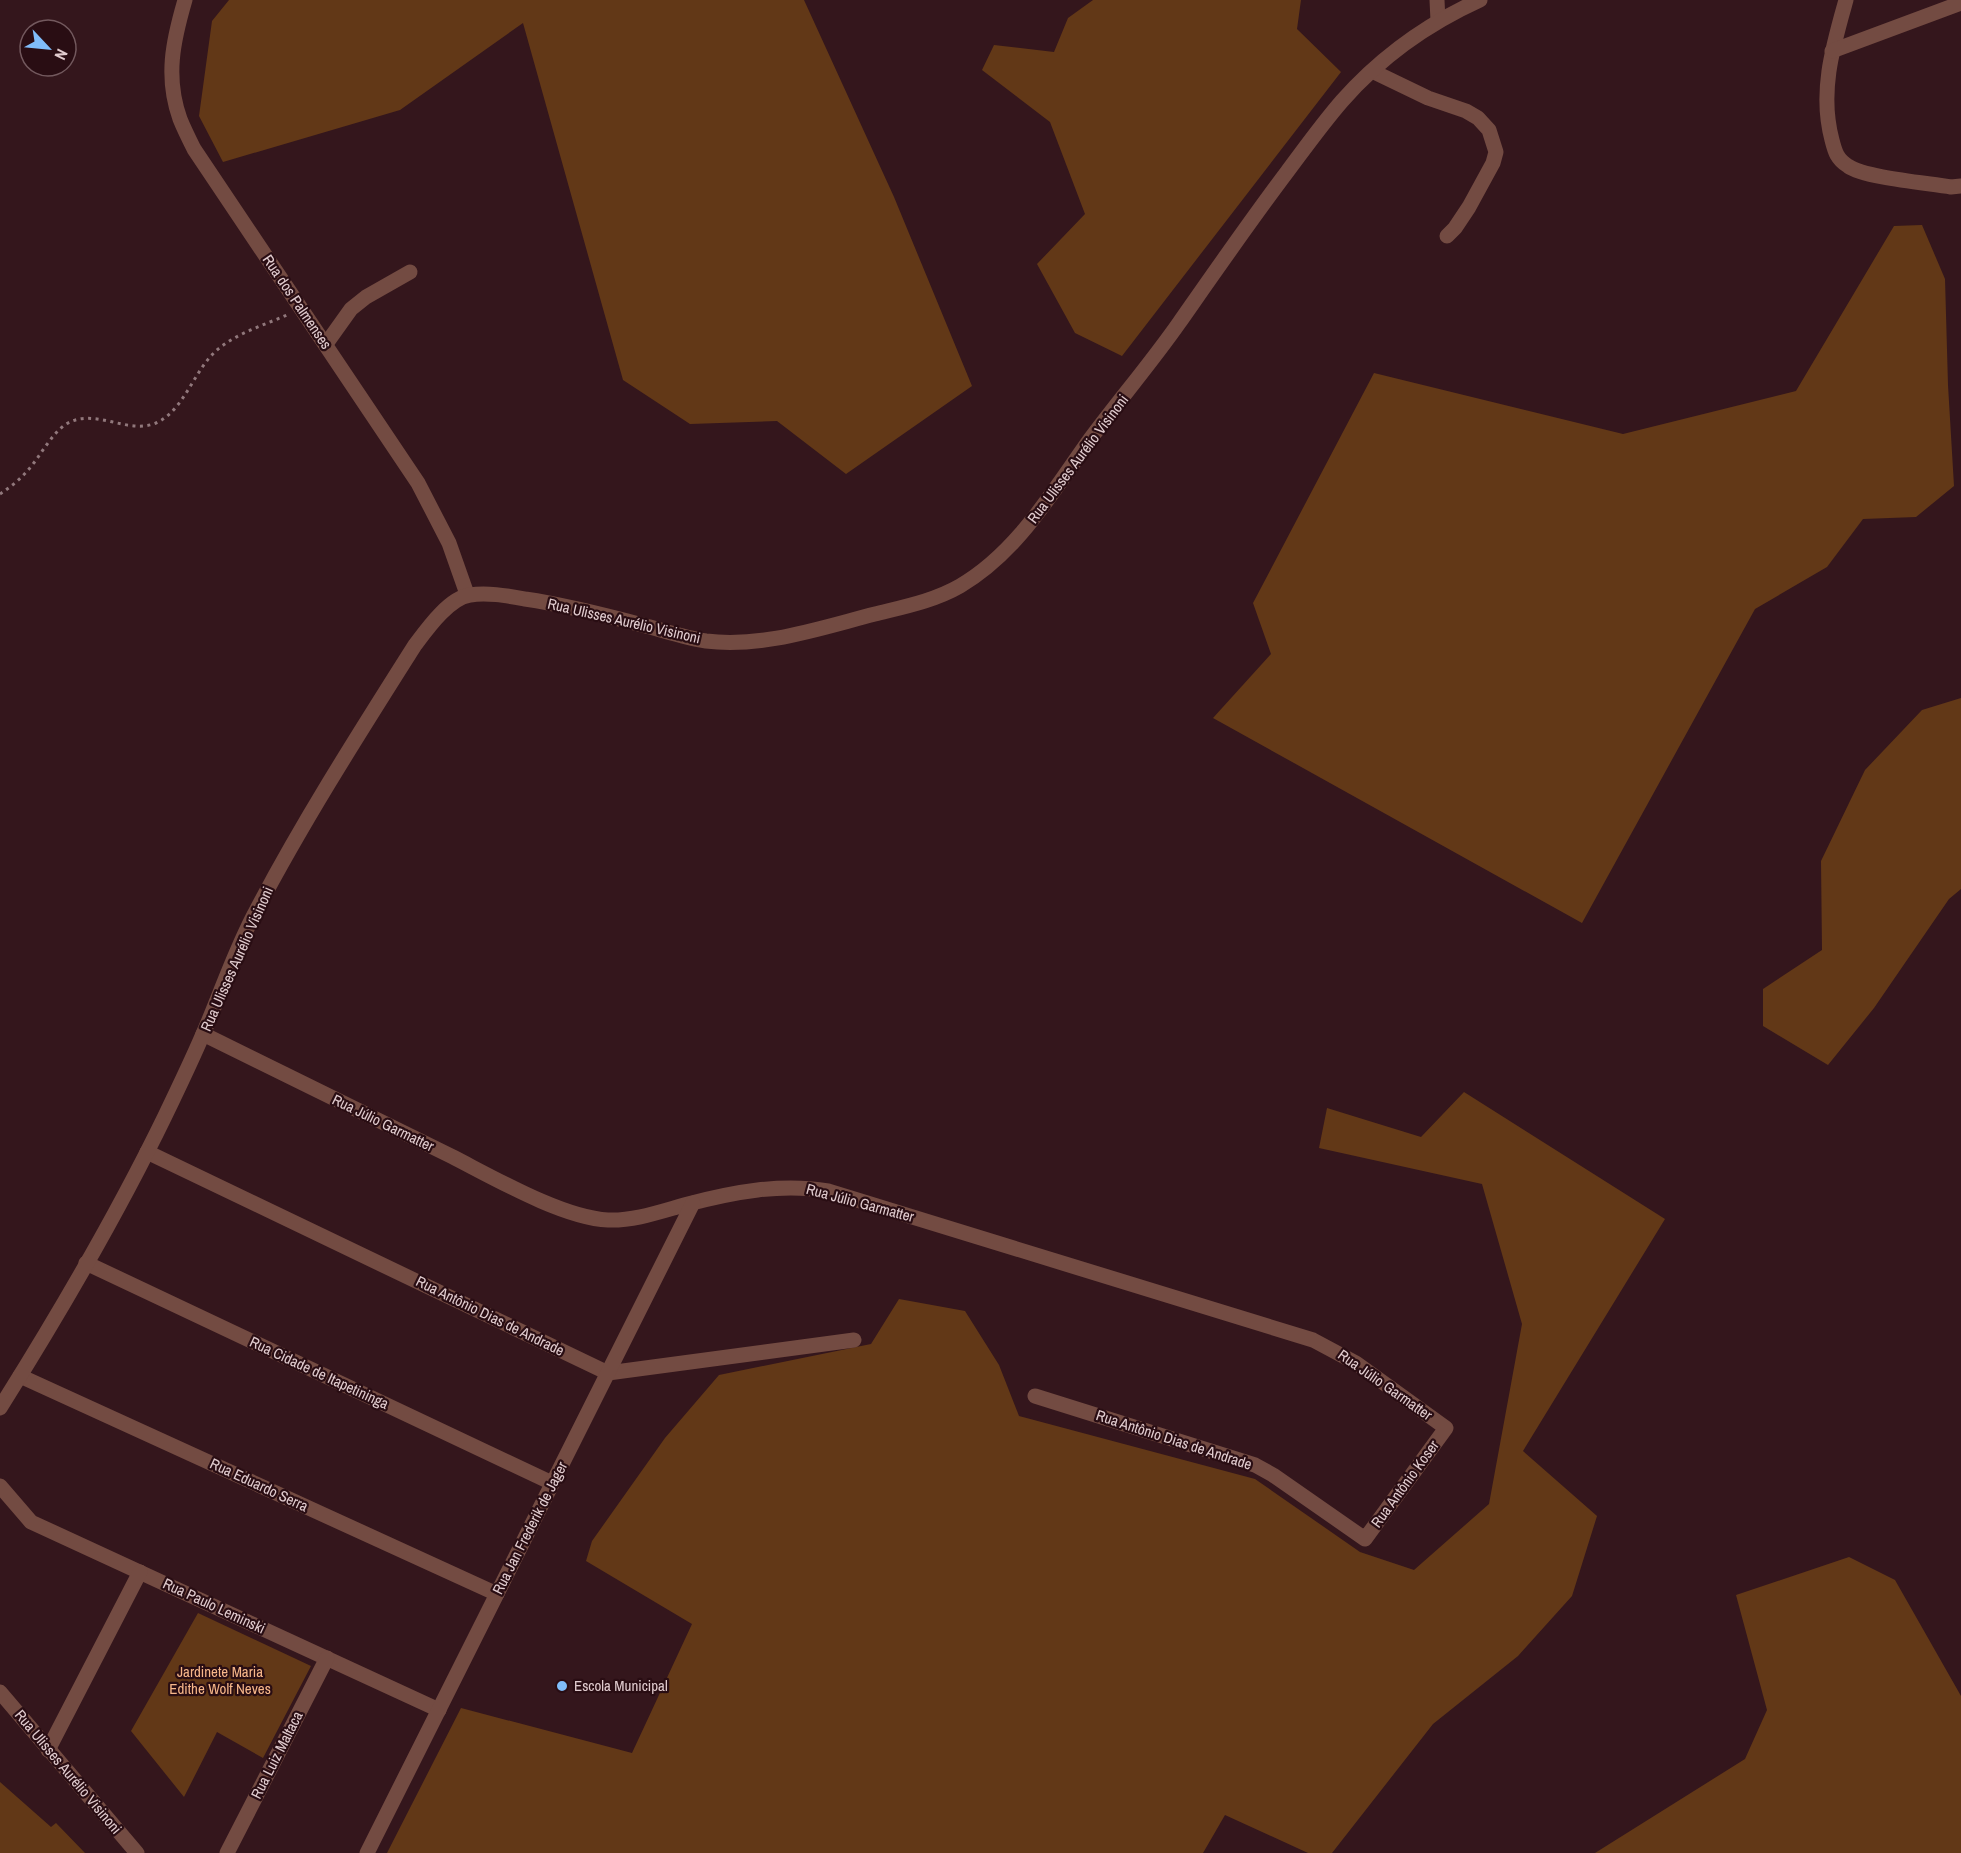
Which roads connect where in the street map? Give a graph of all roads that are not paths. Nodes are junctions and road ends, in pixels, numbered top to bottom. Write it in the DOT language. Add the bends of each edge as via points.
graph roads {
  1 [pos="185,0"];
  2 [pos="1437,0"];
  3 [pos="1480,0"];
  4 [pos="1846,0"];
  5 [pos="1961,3"];
  6 [pos="1438,21"];
  7 [pos="1832,51"];
  8 [pos="1372,71"];
  9 [pos="1961,186"];
  10 [pos="1447,236"];
  11 [pos="410,272"];
  12 [pos="326,344"];
  13 [pos="467,594"];
  14 [pos="204,1034"];
  15 [pos="147,1152"];
  16 [pos="693,1203"];
  17 [pos="86,1263"];
  18 [pos="854,1340"];
  19 [pos="608,1372"];
  20 [pos="20,1376"];
  21 [pos="1035,1396"];
  22 [pos="0,1408"];
  23 [pos="1446,1428"];
  24 [pos="552,1484"];
  25 [pos="0,1486"];
  26 [pos="1365,1539"];
  27 [pos="140,1572"];
  28 [pos="497,1594"];
  29 [pos="327,1658"];
  30 [pos="0,1692"];
  31 [pos="439,1710"];
  32 [pos="48,1750"];
  33 [pos="137,1853"];
  34 [pos="227,1853"];
  35 [pos="368,1853"];
  1 -- 12 [label="street, Rua dos Palmenses" via="172,54 171,82 180,119 213,179"];
  2 -- 6 [label="street"];
  3 -- 6 [label="street, Rua Ulisses Aurélio Visinoni"];
  4 -- 7 [label="street"];
  5 -- 7 [label="street"];
  6 -- 8 [label="street, Rua Ulisses Aurélio Visinoni"];
  7 -- 9 [label="street" via="1826,94 1828,126 1836,156 1867,174"];
  8 -- 10 [label="street" via="1466,111 1489,130 1496,152 1493,163 1469,207"];
  8 -- 13 [label="street, Rua Ulisses Aurélio Visinoni" via="1342,101 1274,189 1158,353 1021,534 1003,555 956,589 926,601 801,633 736,643 704,640 565,605 503,595"];
  11 -- 12 [label="street" via="351,309"];
  12 -- 13 [label="street, Rua dos Palmenses" via="418,483 449,543"];
  13 -- 14 [label="street, Rua Ulisses Aurélio Visinoni" via="431,624 320,796 255,912"];
  14 -- 15 [label="street, Rua Ulisses Aurélio Visinoni"];
  14 -- 16 [label="street, Rua Júlio Garmatter" via="508,1185 578,1215 608,1220 637,1218"];
  15 -- 17 [label="street, Rua Ulisses Aurélio Visinoni"];
  15 -- 19 [label="street, Rua Antônio Dias de Andrade"];
  16 -- 19 [label="street, Rua Jan Frederik de Jager"];
  16 -- 23 [label="street, Rua Júlio Garmatter" via="767,1188 828,1191 1313,1340 1356,1363"];
  17 -- 20 [label="street, Rua Ulisses Aurélio Visinoni"];
  17 -- 24 [label="street, Rua Cidade de Itapetininga"];
  18 -- 19 [label="street"];
  19 -- 24 [label="street, Rua Jan Frederik de Jager"];
  20 -- 22 [label="street, Rua Ulisses Aurélio Visinoni"];
  20 -- 28 [label="street, Rua Eduardo Serra"];
  21 -- 26 [label="street, Rua Antônio Dias de Andrade" via="1256,1465"];
  23 -- 26 [label="street, Rua Antônio Koser"];
  24 -- 28 [label="street, Rua Jan Frederik de Jager"];
  25 -- 27 [label="street, Rua Paulo Leminski" via="32,1522"];
  27 -- 29 [label="street, Rua Paulo Leminski"];
  27 -- 32 [label="street"];
  28 -- 31 [label="street, Rua Jan Frederik de Jager"];
  29 -- 31 [label="street, Rua Paulo Leminski"];
  29 -- 34 [label="street, Rua Luiz Maltaca"];
  30 -- 32 [label="street, Rua Ulisses Aurélio Visinoni"];
  31 -- 35 [label="street, Rua Jan Frederik de Jager"];
  32 -- 33 [label="street, Rua Ulisses Aurélio Visinoni"];
}
